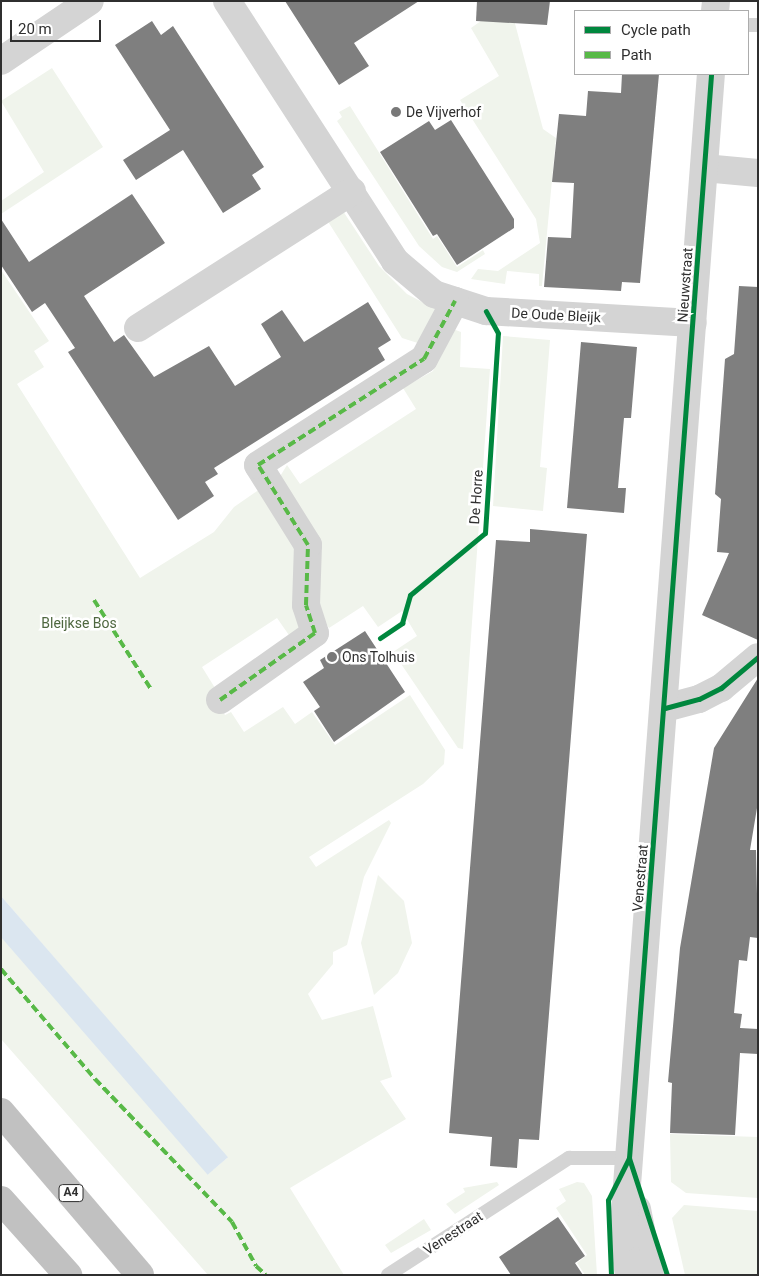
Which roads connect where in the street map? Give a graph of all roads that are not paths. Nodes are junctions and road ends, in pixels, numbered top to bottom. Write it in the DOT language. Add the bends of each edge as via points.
graph roads {
  1 [pos="90,1"];
  2 [pos="227,1"];
  3 [pos="1,61"];
  4 [pos="711,75"];
  5 [pos="704,168"];
  6 [pos="758,172"];
  7 [pos="352,191"];
  8 [pos="455,301"];
  9 [pos="693,323"];
  10 [pos="138,328"];
  11 [pos="758,657"];
  12 [pos="220,700"];
  13 [pos="665,708"];
  14 [pos="1,1112"];
  15 [pos="629,1158"];
  16 [pos="1,1200"];
  17 [pos="68,1275"];
  18 [pos="140,1275"];
  19 [pos="388,1275"];
  20 [pos="629,1275"];
  21 [pos="650,1275"];
  1 -- 3 [label="street"];
  2 -- 7 [label="street, De Oude Bleijk"];
  4 -- 5 [label="street, Nieuwstraat"];
  5 -- 6 [label="street"];
  5 -- 9 [label="street, Nieuwstraat"];
  7 -- 8 [label="street, De Oude Bleijk" via="395,261 434,294"];
  7 -- 10 [label="street"];
  8 -- 9 [label="street, De Oude Bleijk" via="486,312"];
  8 -- 12 [label="street" via="424,359 258,465 308,545 306,605 315,633"];
  9 -- 13 [label="street, Nieuwstraat"];
  11 -- 13 [label="street" via="721,688 699,699"];
  13 -- 15 [label="street, Venestraat"];
  14 -- 18 [label="highway, A4"];
  15 -- 19 [label="lane, Venestraat" via="568,1158"];
  15 -- 20 [label="street, Venestraat" via="623,1238"];
  15 -- 21 [label="street, Venestraat"];
  16 -- 17 [label="highway"];
}
